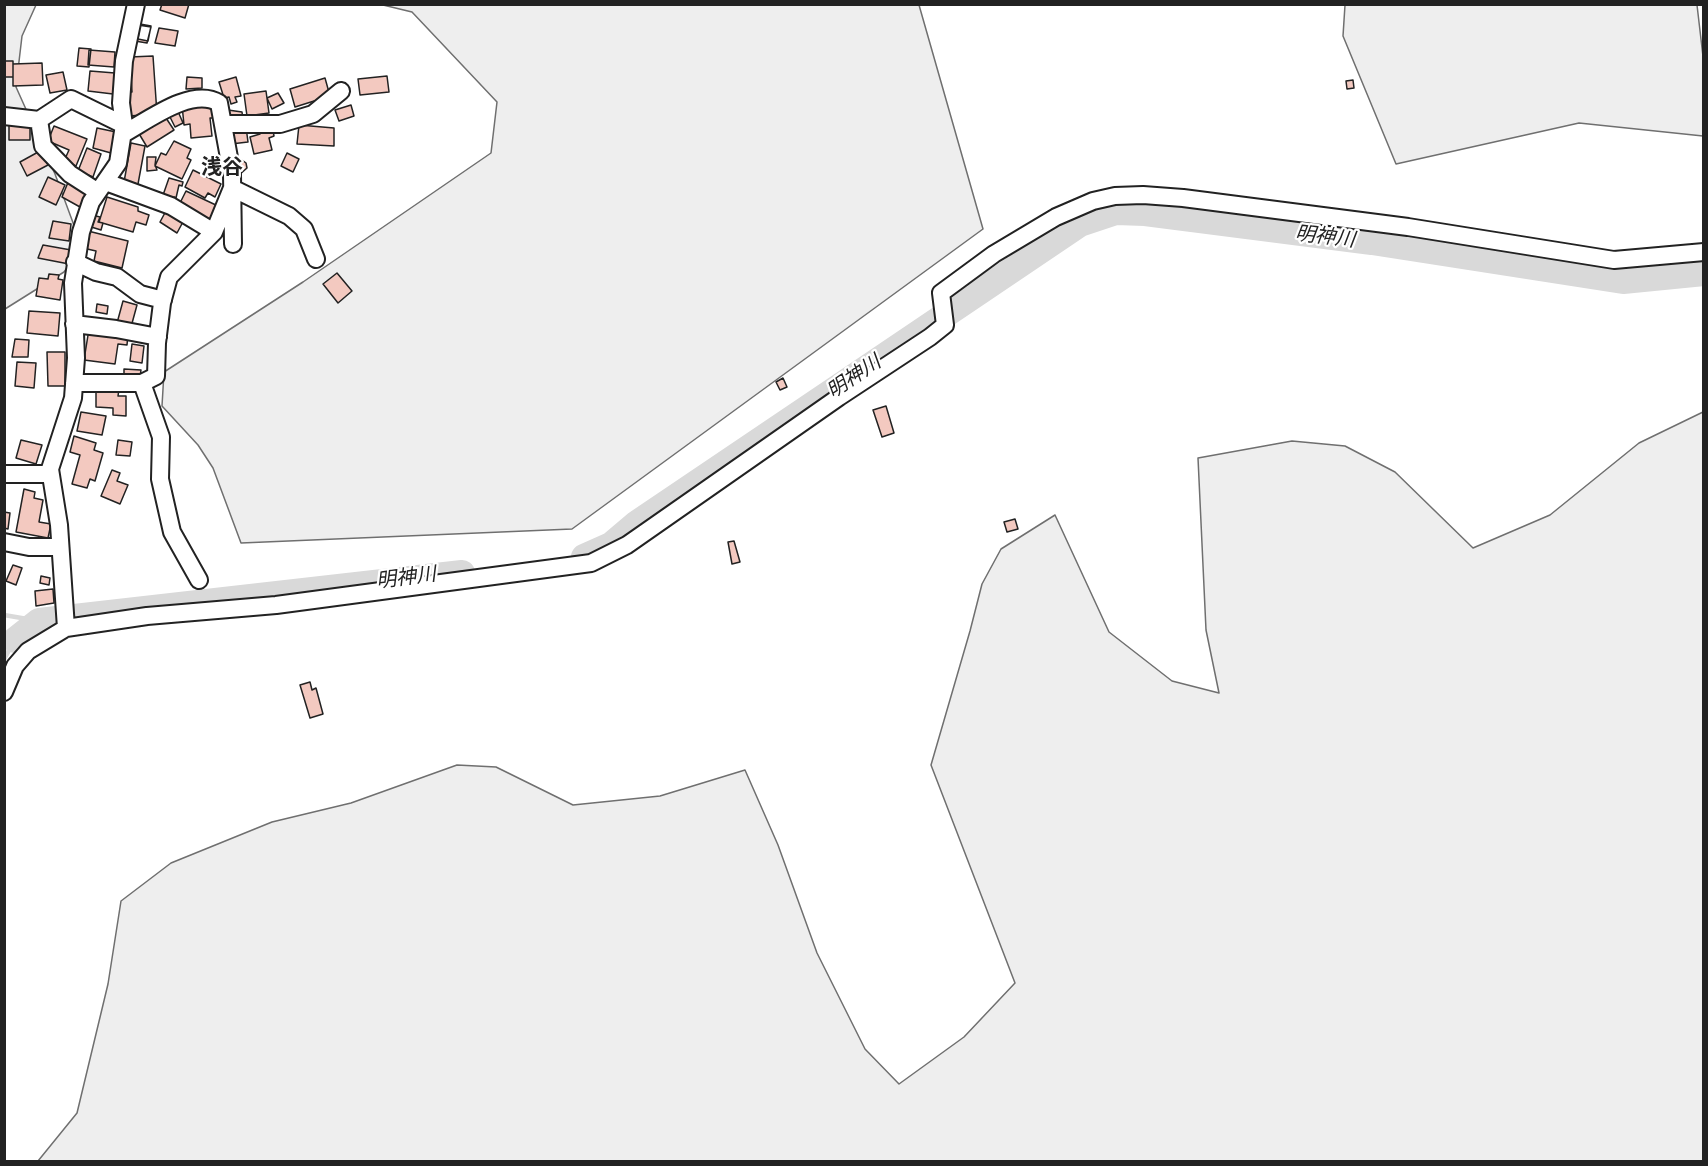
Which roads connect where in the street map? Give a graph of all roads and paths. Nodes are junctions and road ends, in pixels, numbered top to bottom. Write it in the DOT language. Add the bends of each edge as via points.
graph roads {
  1 [pos="136,4"];
  2 [pos="341,91"];
  3 [pos="4,116"];
  4 [pos="39,120"];
  5 [pos="224,124"];
  6 [pos="123,130"];
  7 [pos="102,187"];
  8 [pos="232,188"];
  9 [pos="214,232"];
  10 [pos="233,244"];
  11 [pos="1704,252"];
  12 [pos="316,259"];
  13 [pos="75,262"];
  14 [pos="163,300"];
  15 [pos="74,324"];
  16 [pos="158,337"];
  17 [pos="142,382"];
  18 [pos="74,383"];
  19 [pos="4,474"];
  20 [pos="50,474"];
  21 [pos="4,542"];
  22 [pos="60,547"];
  23 [pos="200,580"];
  24 [pos="66,628"];
  25 [pos="4,692"];
  1 -- 6 [label="street" via="124,61"];
  2 -- 5 [label="street" via="314,114 280,124"];
  3 -- 4 [label="street"];
  4 -- 6 [label="street" via="71,99"];
  4 -- 7 [label="street" via="43,146 70,174"];
  5 -- 6 [label="street" via="219,103 213,99 180,102"];
  5 -- 8 [label="street"];
  6 -- 7 [label="street" via="118,163"];
  7 -- 9 [label="street" via="171,206"];
  7 -- 13 [label="street" via="85,217"];
  8 -- 9 [label="street"];
  8 -- 10 [label="street"];
  8 -- 12 [label="street" via="289,216 304,229"];
  9 -- 14 [label="street" via="169,277"];
  11 -- 24 [label="street" via="1614,260 1408,227 1207,201 1143,195 1093,201 1056,217 994,254 941,293 945,325 930,337 627,545 591,562 276,605 147,616"];
  13 -- 14 [label="street" via="117,277 140,294"];
  13 -- 15 [label="street"];
  14 -- 16 [label="street"];
  15 -- 16 [label="street"];
  15 -- 18 [label="street"];
  16 -- 17 [label="street" via="156,376"];
  17 -- 18 [label="street"];
  17 -- 23 [label="street" via="161,437 160,479 172,532"];
  18 -- 20 [label="street"];
  19 -- 20 [label="street"];
  20 -- 22 [label="street"];
  21 -- 22 [label="street"];
  22 -- 24 [label="street"];
  24 -- 25 [label="street" via="28,651 15,666"];
}
